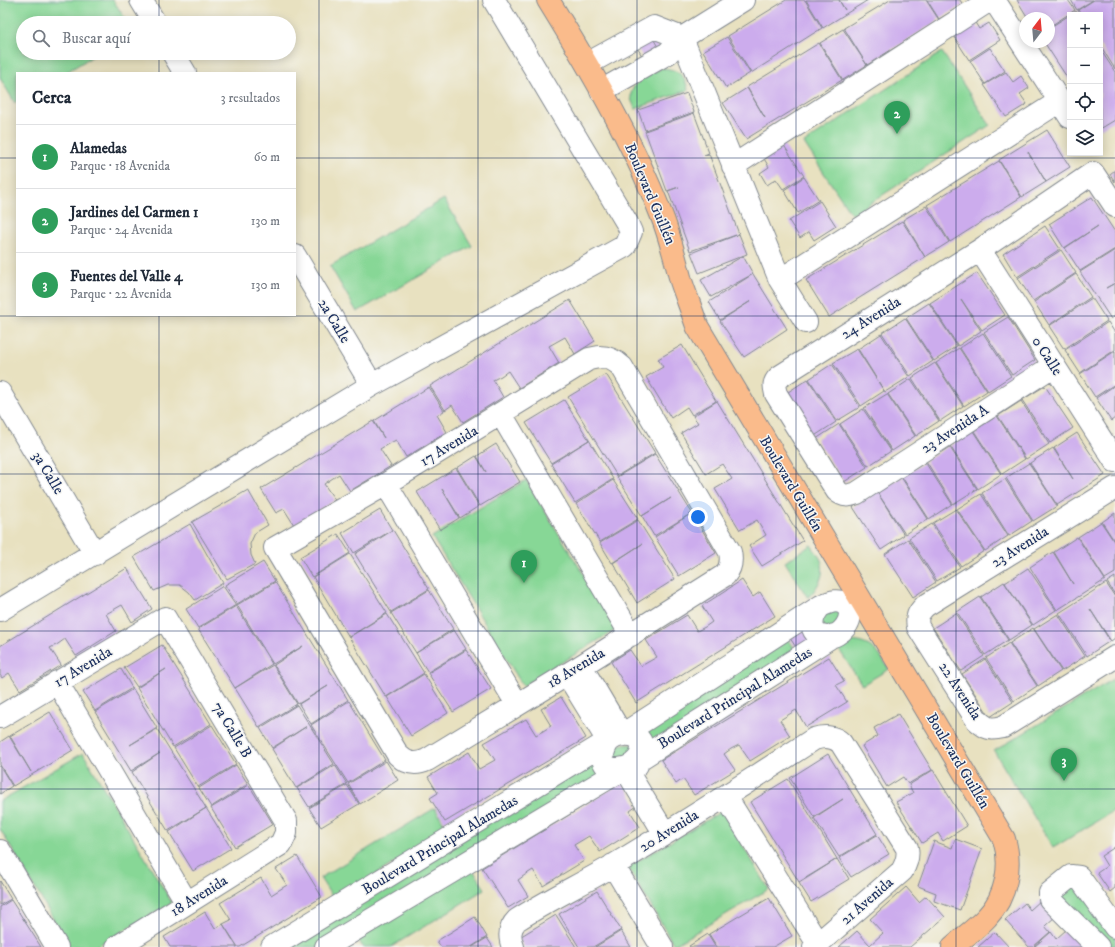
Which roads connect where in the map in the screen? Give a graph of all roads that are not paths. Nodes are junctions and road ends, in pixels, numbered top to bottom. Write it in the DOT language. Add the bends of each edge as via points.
graph roads {
  1 [pos="494,0"];
  2 [pos="548,0"];
  3 [pos="743,0"];
  4 [pos="990,0"];
  5 [pos="994,0"];
  6 [pos="143,1"];
  7 [pos="151,16"];
  8 [pos="682,38"];
  9 [pos="177,60"];
  10 [pos="587,64"];
  11 [pos="184,72"];
  12 [pos="601,91"];
  13 [pos="1065,109"];
  14 [pos="733,166"];
  15 [pos="1115,206"];
  16 [pos="980,250"];
  17 [pos="296,258"];
  18 [pos="780,280"];
  19 [pos="806,322"];
  20 [pos="1053,366"];
  21 [pos="372,385"];
  22 [pos="0,393"];
  23 [pos="501,414"];
  24 [pos="1115,461"];
  25 [pos="386,484"];
  26 [pos="1115,488"];
  27 [pos="857,493"];
  28 [pos="95,554"];
  29 [pos="841,567"];
  30 [pos="725,575"];
  31 [pos="925,606"];
  32 [pos="821,607"];
  33 [pos="0,610"];
  34 [pos="165,618"];
  35 [pos="878,630"];
  36 [pos="838,633"];
  37 [pos="631,634"];
  38 [pos="1115,657"];
  39 [pos="574,670"];
  40 [pos="57,682"];
  41 [pos="517,704"];
  42 [pos="0,717"];
  43 [pos="615,739"];
  44 [pos="427,760"];
  45 [pos="630,765"];
  46 [pos="726,796"];
  47 [pos="670,830"];
  48 [pos="280,844"];
  49 [pos="0,851"];
  50 [pos="613,865"];
  51 [pos="902,871"];
  52 [pos="187,903"];
  53 [pos="1115,927"];
  54 [pos="130,944"];
  55 [pos="816,945"];
  56 [pos="57,947"];
  57 [pos="272,947"];
  58 [pos="326,947"];
  59 [pos="513,947"];
  60 [pos="662,947"];
  61 [pos="953,947"];
  62 [pos="1098,947"];
  1 -- 21 [label="street" via="631,232 625,246"];
  2 -- 10 [label="main road, Boulevard Guillén"];
  3 -- 8 [label="street"];
  4 -- 14 [label="street"];
  5 -- 13 [label="street"];
  6 -- 7 [label="street"];
  8 -- 10 [label="street" via="654,26"];
  8 -- 12 [label="street" via="668,53"];
  8 -- 14 [label="street"];
  9 -- 11 [label="street"];
  10 -- 12 [label="main road, Boulevard Guillén"];
  12 -- 29 [label="main road, Boulevard Guillén" via="629,143 661,214 698,326"];
  13 -- 18 [label="street"];
  14 -- 18 [label="street"];
  15 -- 16 [label="street, 24 Avenida" via="1093,173"];
  16 -- 20 [label="street, 0 Calle"];
  16 -- 27 [label="street, 24 Avenida" via="774,381 776,394 837,491 846,496"];
  17 -- 21 [label="street, 2a Calle"];
  18 -- 19 [label="street"];
  20 -- 24 [label="street, 0 Calle"];
  20 -- 27 [label="street, 23 Avenida A"];
  21 -- 28 [label="street"];
  22 -- 28 [label="street, 3a Calle"];
  23 -- 25 [label="street, 17 Avenida"];
  23 -- 30 [label="street, 17 Avenida" via="589,359 607,357 616,361 622,367 730,552 731,563"];
  23 -- 37 [label="street"];
  25 -- 41 [label="street"];
  25 -- 44 [label="street, 17 Avenida" via="275,548 398,755 413,763"];
  26 -- 31 [label="street, 23 Avenida"];
  28 -- 33 [label="street"];
  29 -- 32 [label="street" via="837,586"];
  29 -- 35 [label="main road, Boulevard Guillén"];
  30 -- 37 [label="street, 18 Avenida"];
  31 -- 38 [label="street, 22 Avenida" via="916,619 918,627 977,720 985,728 994,730 1003,727"];
  32 -- 36 [label="street, Boulevard Principal Alamedas" via="812,619 814,630 828,637"];
  32 -- 36 [label="street" via="838,601 848,607 849,620"];
  32 -- 43 [label="street, Boulevard Principal Alamedas"];
  34 -- 40 [label="street, 17 Avenida"];
  34 -- 48 [label="street, 7a Calle B" via="286,821 286,832"];
  35 -- 36 [label="street" via="860,622"];
  35 -- 61 [label="main road, Boulevard Guillén" via="1000,830 1007,849 1008,869 998,901 987,917"];
  36 -- 45 [label="street, Boulevard Principal Alamedas"];
  37 -- 39 [label="street, 18 Avenida"];
  39 -- 41 [label="street, 18 Avenida"];
  39 -- 43 [label="street"];
  40 -- 42 [label="street, 17 Avenida"];
  40 -- 52 [label="street"];
  41 -- 44 [label="street, 18 Avenida"];
  43 -- 45 [label="street, Boulevard Principal Alamedas" via="632,735 641,742 642,750"];
  43 -- 45 [label="street" via="603,752 605,763 615,770"];
  43 -- 57 [label="street, Boulevard Principal Alamedas"];
  45 -- 47 [label="street"];
  45 -- 58 [label="street, Boulevard Principal Alamedas"];
  46 -- 47 [label="street, 20 Avenida"];
  46 -- 51 [label="street, 20 Avenida" via="814,739 835,739 841,743 907,848 907,859"];
  46 -- 55 [label="street"];
  47 -- 50 [label="street, 20 Avenida"];
  48 -- 52 [label="street, 18 Avenida"];
  49 -- 56 [label="street"];
  50 -- 59 [label="street, 20 Avenida" via="520,918 510,931"];
  50 -- 60 [label="street"];
  51 -- 55 [label="street, 21 Avenida"];
  52 -- 54 [label="street, 18 Avenida"];
  53 -- 62 [label="street" via="1079,877 1070,876 1050,893 1050,900"];
}
